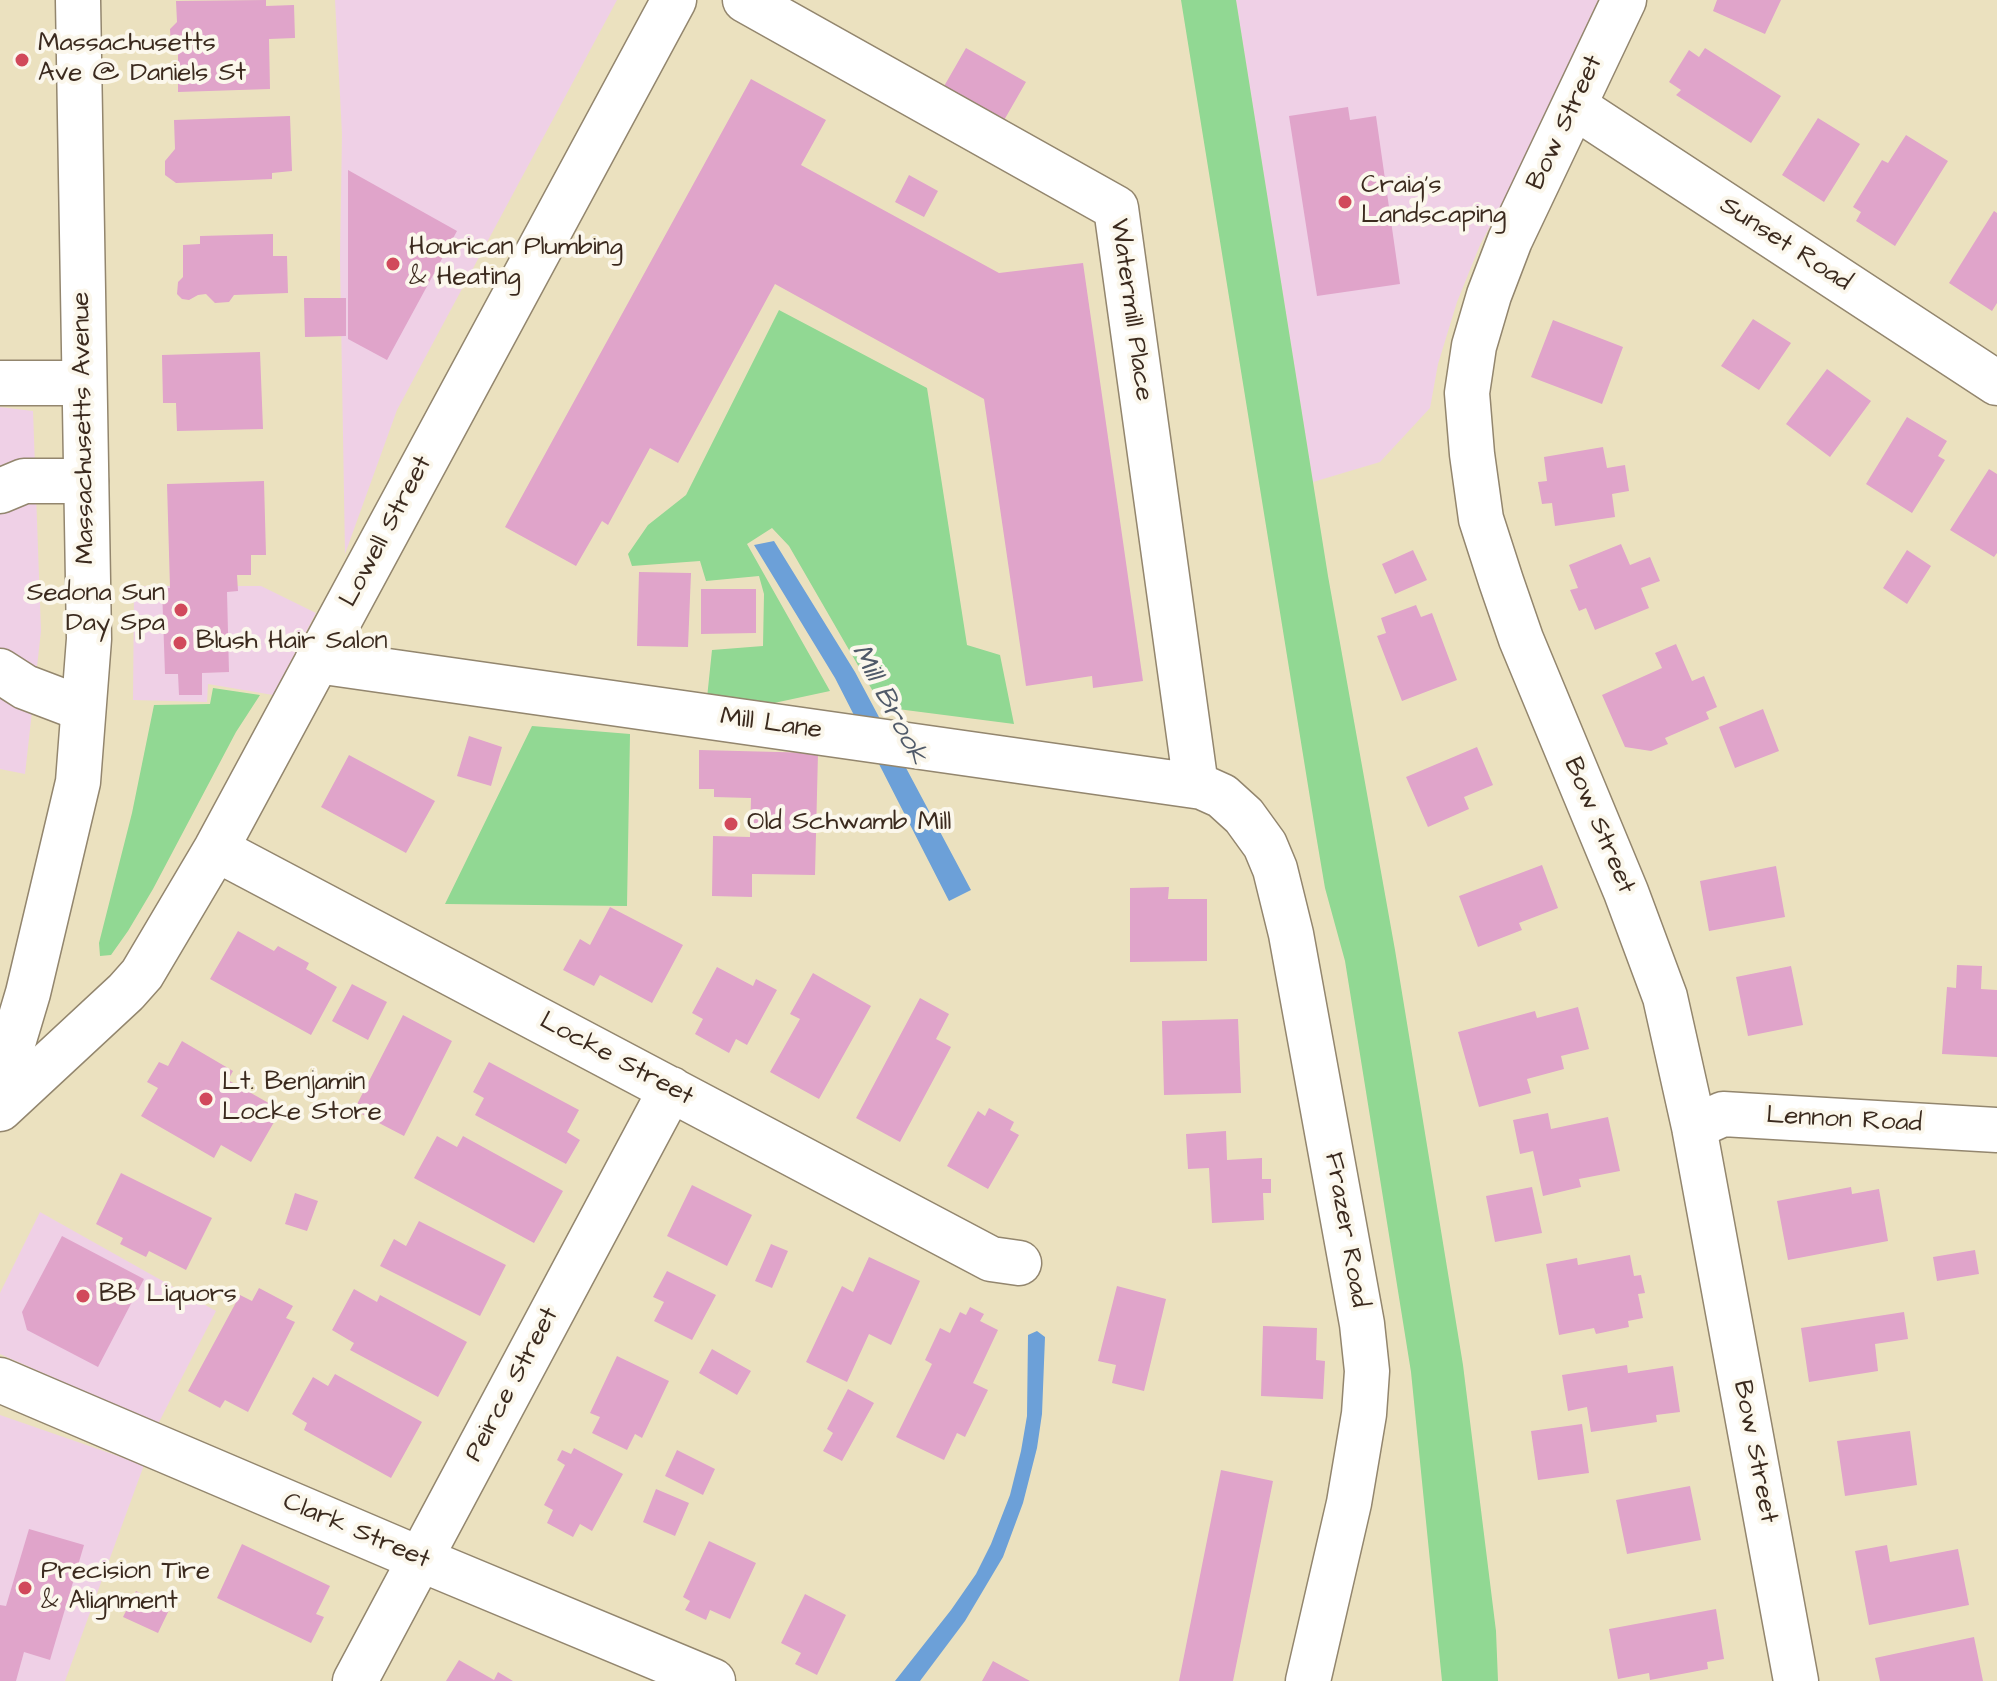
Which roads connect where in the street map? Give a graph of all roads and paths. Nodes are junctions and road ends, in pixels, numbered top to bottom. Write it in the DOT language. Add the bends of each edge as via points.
graph roads {
  1 [pos="78,0"];
  2 [pos="674,0"];
  3 [pos="745,0"];
  4 [pos="1624,0"];
  5 [pos="1574,106"];
  6 [pos="0,383"];
  7 [pos="84,383"];
  8 [pos="1997,383"];
  9 [pos="86,481"];
  10 [pos="0,491"];
  11 [pos="317,661"];
  12 [pos="0,671"];
  13 [pos="83,709"];
  14 [pos="1209,791"];
  15 [pos="216,849"];
  16 [pos="0,1087"];
  17 [pos="671,1089"];
  18 [pos="0,1109"];
  19 [pos="1694,1127"];
  20 [pos="1997,1130"];
  21 [pos="1019,1263"];
  22 [pos="0,1380"];
  23 [pos="420,1559"];
  24 [pos="355,1681"];
  25 [pos="713,1681"];
  26 [pos="1308,1681"];
  27 [pos="1796,1681"];
  1 -- 7 [label="street, Massachusetts Avenue"];
  2 -- 11 [label="street, Lowell Street"];
  3 -- 14 [label="street, Watermill Place" via="1116,208"];
  4 -- 5 [label="street, Bow Street"];
  5 -- 8 [label="street, Sunset Road"];
  5 -- 19 [label="street, Bow Street" via="1510,240 1481,320 1467,393 1472,454 1481,519 1506,596 1665,997"];
  6 -- 7 [label="street"];
  7 -- 9 [label="street, Massachusetts Avenue"];
  9 -- 10 [label="street" via="24,481"];
  9 -- 13 [label="street, Massachusetts Avenue" via="89,639"];
  11 -- 14 [label="street, Mill Lane"];
  11 -- 15 [label="street, Lowell Street"];
  12 -- 13 [label="street" via="25,687"];
  13 -- 16 [label="street, Massachusetts Avenue" via="78,782"];
  14 -- 26 [label="street, Frazer Road" via="1255,830 1275,869 1362,1324 1364,1414"];
  15 -- 17 [label="street, Locke Street"];
  15 -- 18 [label="street, Lowell Street" via="142,974"];
  17 -- 21 [label="street, Locke Street" via="991,1259"];
  17 -- 23 [label="street, Peirce Street"];
  19 -- 20 [label="street, Lennon Road" via="1723,1114"];
  19 -- 27 [label="street, Bow Street"];
  22 -- 23 [label="street, Clark Street"];
  23 -- 24 [label="street, Peirce Street"];
  23 -- 25 [label="street, Clark Street"];
}
